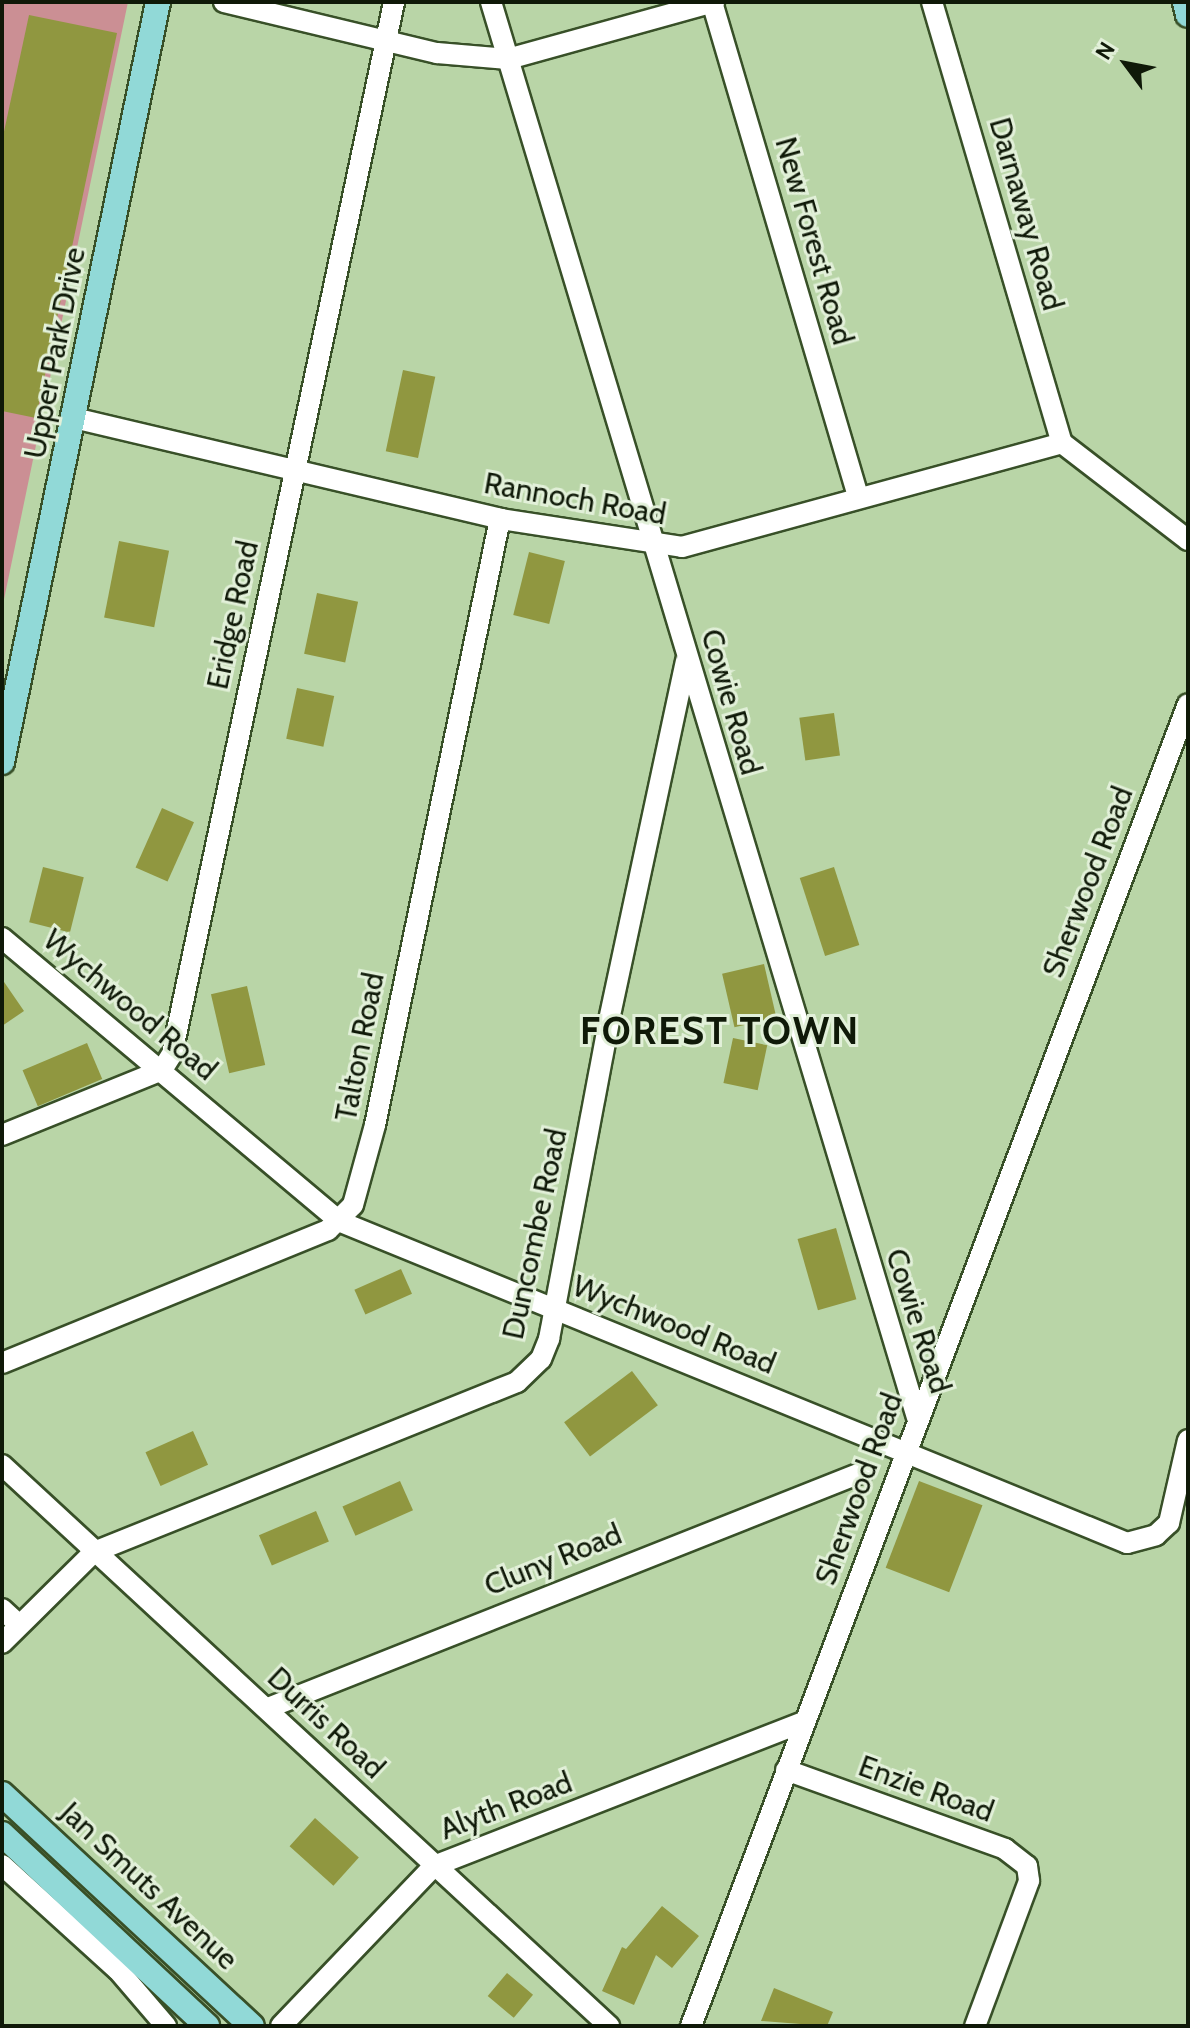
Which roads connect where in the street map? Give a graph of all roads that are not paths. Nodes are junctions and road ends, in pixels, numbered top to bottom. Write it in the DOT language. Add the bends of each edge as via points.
graph roads {
  1 [pos="158,2"];
  2 [pos="224,2"];
  3 [pos="394,2"];
  4 [pos="491,2"];
  5 [pos="713,2"];
  6 [pos="932,2"];
  7 [pos="1185,2"];
  8 [pos="1188,15"];
  9 [pos="385,41"];
  10 [pos="508,59"];
  11 [pos="74,418"];
  12 [pos="1062,443"];
  13 [pos="296,470"];
  14 [pos="858,496"];
  15 [pos="500,519"];
  16 [pos="1188,540"];
  17 [pos="656,546"];
  18 [pos="687,657"];
  19 [pos="1188,704"];
  20 [pos="2,762"];
  21 [pos="2,938"];
  22 [pos="162,1070"];
  23 [pos="2,1135"];
  24 [pos="341,1222"];
  25 [pos="555,1309"];
  26 [pos="2,1363"];
  27 [pos="917,1417"];
  28 [pos="1188,1440"];
  29 [pos="907,1451"];
  30 [pos="2,1465"];
  31 [pos="863,1472"];
  32 [pos="94,1552"];
  33 [pos="2,1609"];
  34 [pos="19,1625"];
  35 [pos="2,1643"];
  36 [pos="268,1708"];
  37 [pos="805,1721"];
  38 [pos="786,1770"];
  39 [pos="2,1794"];
  40 [pos="2,1834"];
  41 [pos="2,1865"];
  42 [pos="434,1866"];
  43 [pos="166,2026"];
  44 [pos="207,2026"];
  45 [pos="252,2026"];
  46 [pos="281,2026"];
  47 [pos="609,2026"];
  48 [pos="691,2026"];
  49 [pos="975,2026"];
  1 -- 11 [label="main road, Upper Park Drive"];
  2 -- 9 [label="street"];
  3 -- 9 [label="street, Eridge Road"];
  4 -- 10 [label="street, Cowie Road"];
  5 -- 10 [label="street"];
  5 -- 14 [label="street, New Forest Road"];
  6 -- 12 [label="street, Darnaway Road"];
  7 -- 8 [label="main road"];
  9 -- 10 [label="street" via="437,53"];
  9 -- 13 [label="street, Eridge Road"];
  10 -- 17 [label="street, Cowie Road"];
  11 -- 13 [label="street, Rannoch Road"];
  11 -- 20 [label="main road, Upper Park Drive"];
  12 -- 14 [label="street, Rannoch Road"];
  12 -- 16 [label="street"];
  13 -- 15 [label="street, Rannoch Road"];
  13 -- 22 [label="street, Eridge Road" via="180,1024"];
  14 -- 17 [label="street, Rannoch Road" via="719,540"];
  15 -- 17 [label="street, Rannoch Road"];
  15 -- 24 [label="street, Talton Road" via="375,1125 360,1189"];
  17 -- 18 [label="street, Cowie Road"];
  18 -- 25 [label="street, Duncombe Road" via="609,1020"];
  18 -- 27 [label="street, Cowie Road"];
  19 -- 27 [label="street, Sherwood Road"];
  21 -- 22 [label="street, Wychwood Road"];
  22 -- 23 [label="street"];
  22 -- 24 [label="street, Wychwood Road"];
  24 -- 25 [label="street, Wychwood Road"];
  24 -- 26 [label="street"];
  25 -- 29 [label="street, Wychwood Road"];
  25 -- 32 [label="street, Duncombe Road" via="541,1359 517,1382"];
  27 -- 29 [label="street, Sherwood Road"];
  28 -- 29 [label="street, Wychwood Road" via="1169,1523 1156,1535 1127,1543"];
  29 -- 37 [label="street, Sherwood Road"];
  30 -- 32 [label="street, Durris Road"];
  31 -- 36 [label="street, Cluny Road"];
  32 -- 34 [label="street, Duncombe Road"];
  32 -- 36 [label="street, Durris Road"];
  33 -- 34 [label="street"];
  34 -- 35 [label="street, Duncombe Road"];
  36 -- 42 [label="street, Durris Road"];
  37 -- 38 [label="street, Sherwood Road"];
  37 -- 42 [label="street, Alyth Road"];
  38 -- 48 [label="street, Sherwood Road"];
  38 -- 49 [label="street, Enzie Road" via="1005,1849 1027,1866 1029,1881"];
  39 -- 45 [label="main road, Jan Smuts Avenue"];
  40 -- 44 [label="main road, Jan Smuts Avenue"];
  41 -- 43 [label="street" via="136,1988"];
  42 -- 46 [label="street, Alyth Road"];
  42 -- 47 [label="street, Durris Road"];
}
